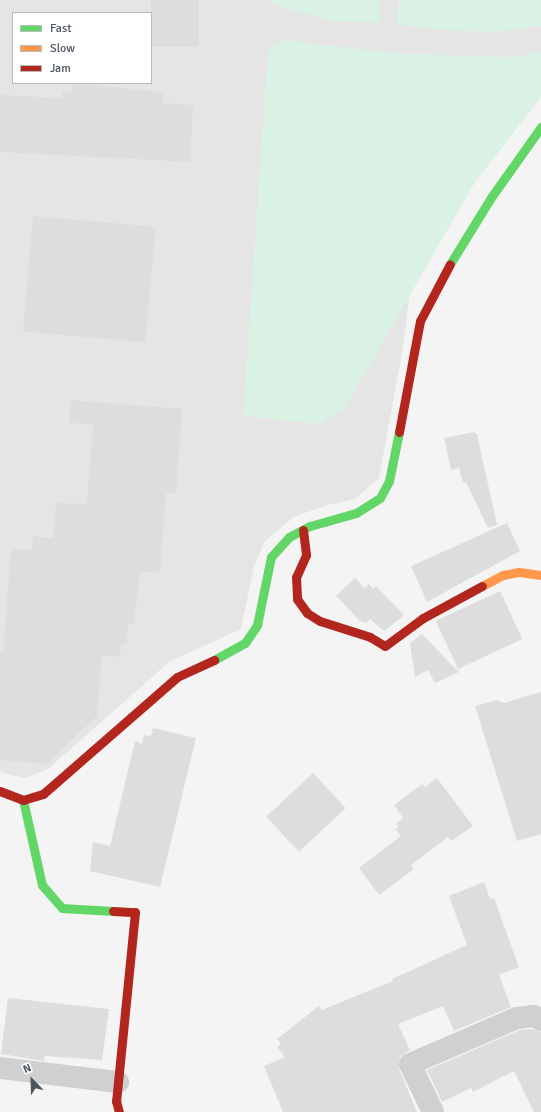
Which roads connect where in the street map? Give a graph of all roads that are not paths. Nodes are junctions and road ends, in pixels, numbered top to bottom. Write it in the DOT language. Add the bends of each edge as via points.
graph roads {
  1 [pos="541,127"];
  2 [pos="303,530"];
  3 [pos="541,575"];
  4 [pos="0,791"];
  5 [pos="23,800"];
  6 [pos="541,1020"];
  7 [pos="0,1068"];
  8 [pos="118,1082"];
  9 [pos="119,1112"];
  10 [pos="433,1112"];
  1 -- 2 [label="street" via="492,196 453,259 420,322 389,481 380,498 356,514"];
  2 -- 3 [label="street" via="306,555 296,577 297,599 306,613 320,621 370,637 385,646 423,618 502,575 519,572"];
  2 -- 5 [label="street" via="289,537 271,557 257,625 245,643 224,656 177,677 43,794"];
  4 -- 5 [label="street"];
  5 -- 8 [label="street" via="42,885 62,908 135,912"];
  6 -- 10 [label="street" via="534,1016 517,1018 410,1064"];
  7 -- 8 [label="street"];
  8 -- 9 [label="street" via="116,1101"];
}
